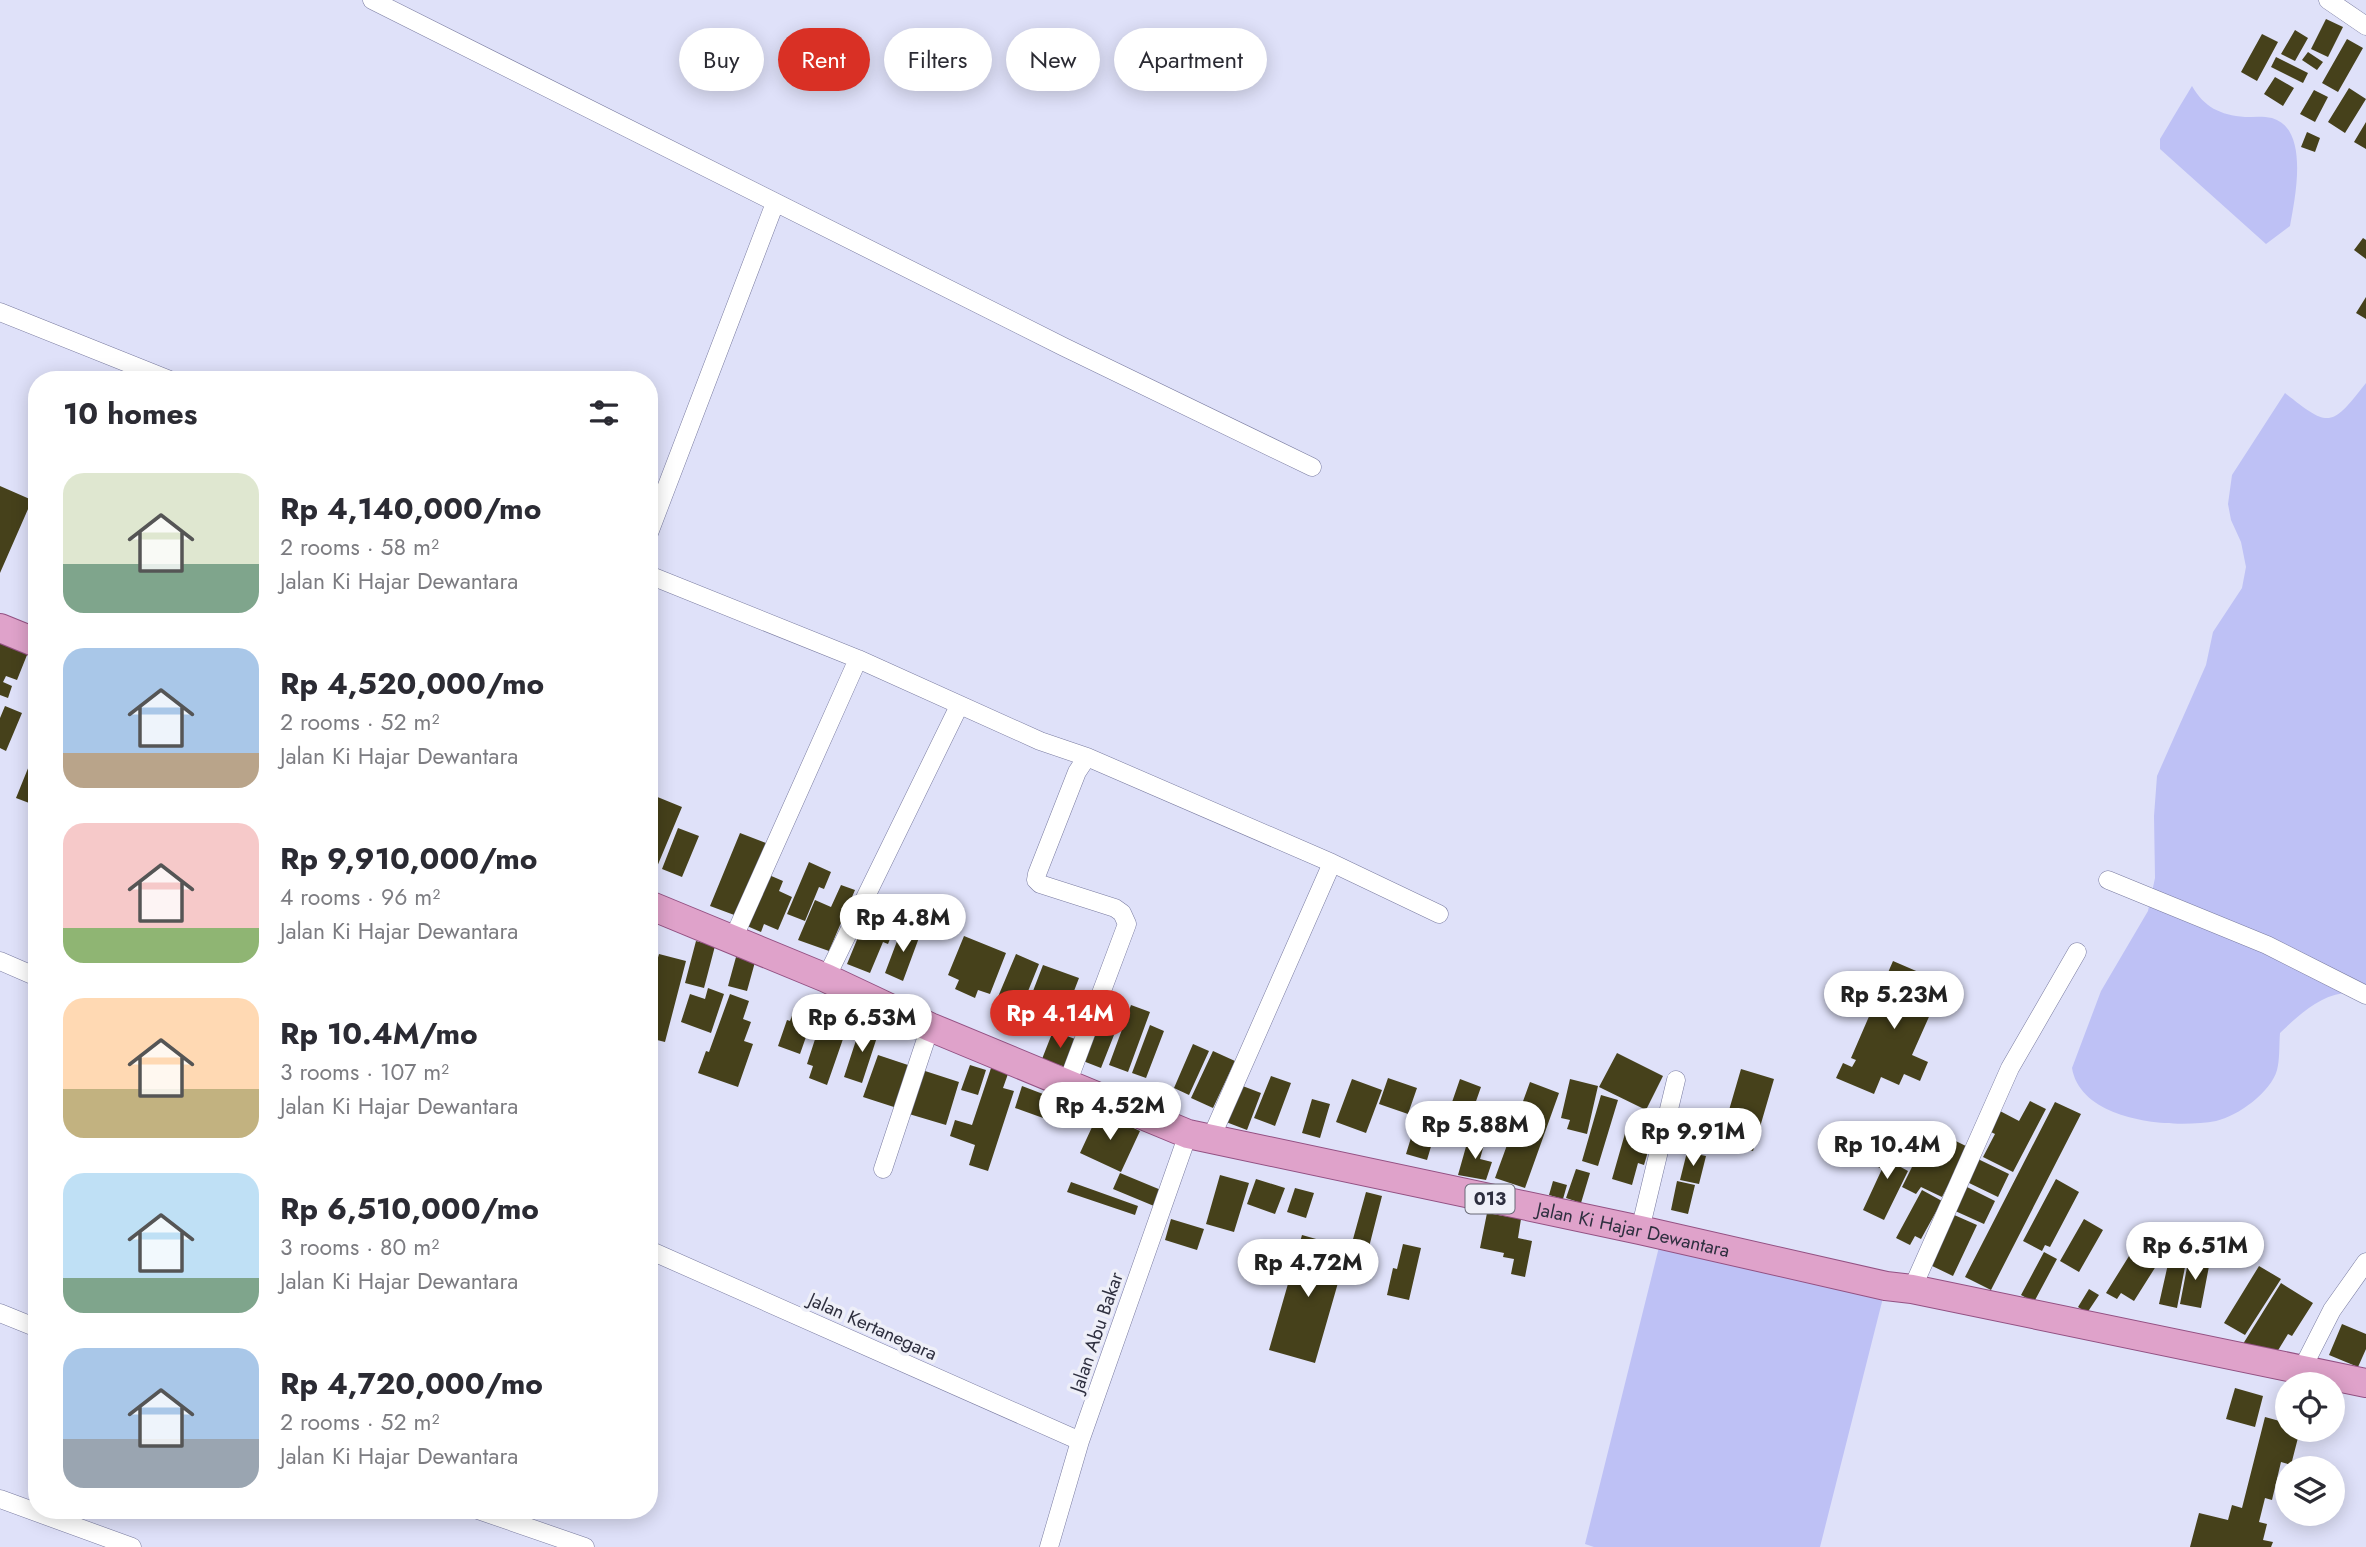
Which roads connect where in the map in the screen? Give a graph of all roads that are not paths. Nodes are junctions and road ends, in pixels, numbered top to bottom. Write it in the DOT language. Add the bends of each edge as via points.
graph roads {
  1 [pos="372,0"];
  2 [pos="2328,0"];
  3 [pos="2366,26"];
  4 [pos="775,203"];
  5 [pos="0,312"];
  6 [pos="148,371"];
  7 [pos="1312,467"];
  8 [pos="658,509"];
  9 [pos="658,579"];
  10 [pos="0,628"];
  11 [pos="28,639"];
  12 [pos="858,659"];
  13 [pos="959,706"];
  14 [pos="1087,757"];
  15 [pos="1332,863"];
  16 [pos="2108,880"];
  17 [pos="658,909"];
  18 [pos="1439,914"];
  19 [pos="733,939"];
  20 [pos="2077,952"];
  21 [pos="0,961"];
  22 [pos="28,973"];
  23 [pos="826,978"];
  24 [pos="2366,995"];
  25 [pos="930,1027"];
  26 [pos="1676,1080"];
  27 [pos="1067,1084"];
  28 [pos="1199,1136"];
  29 [pos="883,1169"];
  30 [pos="1640,1230"];
  31 [pos="658,1254"];
  32 [pos="2366,1262"];
  33 [pos="1912,1289"];
  34 [pos="0,1313"];
  35 [pos="28,1324"];
  36 [pos="2302,1370"];
  37 [pos="2366,1383"];
  38 [pos="1080,1441"];
  39 [pos="0,1499"];
  40 [pos="28,1509"];
  41 [pos="55,1519"];
  42 [pos="504,1519"];
  43 [pos="132,1547"];
  44 [pos="585,1547"];
  45 [pos="1049,1547"];
  1 -- 4 [label="street"];
  2 -- 3 [label="street"];
  4 -- 7 [label="street"];
  4 -- 8 [label="street"];
  5 -- 6 [label="street"];
  9 -- 12 [label="street"];
  10 -- 11 [label="main road"];
  12 -- 13 [label="street"];
  12 -- 19 [label="street"];
  13 -- 14 [label="street"];
  13 -- 23 [label="street"];
  14 -- 15 [label="street"];
  14 -- 27 [label="street" via="1036,880 1115,908 1127,924"];
  15 -- 18 [label="street"];
  15 -- 28 [label="street, Jalan Abu Bakar"];
  16 -- 24 [label="street" via="2267,946"];
  17 -- 19 [label="main road, Jalan Ki Hajar Dewantara / 013"];
  19 -- 23 [label="main road, Jalan Ki Hajar Dewantara / 013"];
  20 -- 33 [label="street" via="2010,1068"];
  21 -- 22 [label="street"];
  23 -- 25 [label="main road, Jalan Ki Hajar Dewantara / 013"];
  25 -- 27 [label="main road, Jalan Ki Hajar Dewantara / 013"];
  25 -- 29 [label="street"];
  26 -- 30 [label="street"];
  27 -- 28 [label="main road, Jalan Ki Hajar Dewantara / 013"];
  28 -- 30 [label="main road, Jalan Ki Hajar Dewantara / 013"];
  28 -- 38 [label="street, Jalan Abu Bakar"];
  30 -- 33 [label="main road, Jalan Ki Hajar Dewantara / 013"];
  31 -- 38 [label="street, Jalan Kertanegara"];
  32 -- 36 [label="street" via="2332,1310"];
  33 -- 36 [label="main road, Jalan Ki Hajar Dewantara / 013"];
  34 -- 35 [label="street"];
  36 -- 37 [label="main road, Jalan Ki Hajar Dewantara / 013"];
  38 -- 45 [label="street, Jalan Abu Bakar"];
  39 -- 40 [label="street"];
  41 -- 43 [label="street"];
  42 -- 44 [label="street"];
}
